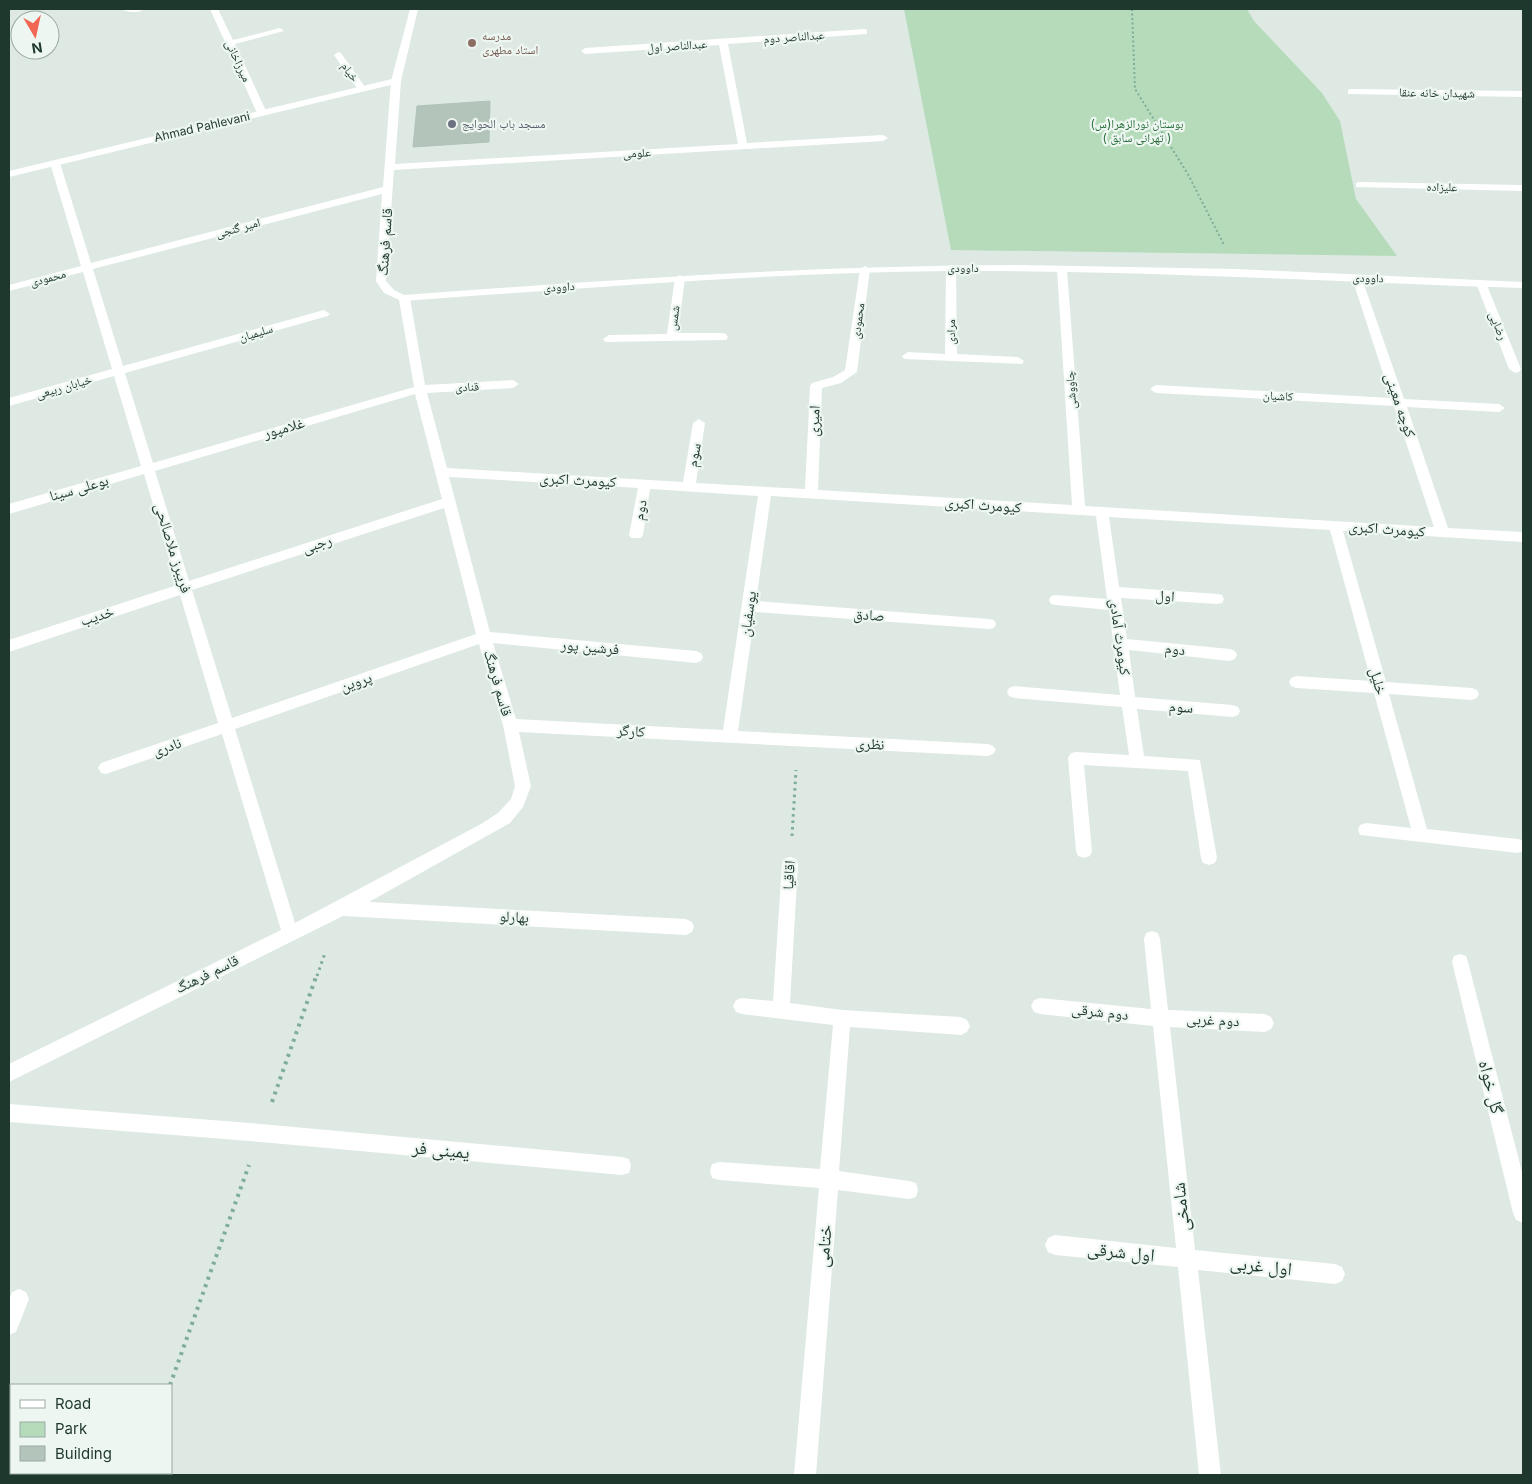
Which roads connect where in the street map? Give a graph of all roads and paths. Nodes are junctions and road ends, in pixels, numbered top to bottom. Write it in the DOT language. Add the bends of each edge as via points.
graph roads {
  1 [pos="126,9"];
  2 [pos="141,9"];
  3 [pos="214,9"];
  4 [pos="414,9"];
  5 [pos="1132,9"];
  6 [pos="280,31"];
  7 [pos="864,32"];
  8 [pos="230,43"];
  9 [pos="723,43"];
  10 [pos="585,51"];
  11 [pos="338,55"];
  12 [pos="396,81"];
  13 [pos="362,89"];
  14 [pos="1351,92"];
  15 [pos="1523,94"];
  16 [pos="262,113"];
  17 [pos="884,138"];
  18 [pos="743,146"];
  19 [pos="55,162"];
  20 [pos="390,167"];
  21 [pos="9,174"];
  22 [pos="1360,185"];
  23 [pos="1523,188"];
  24 [pos="388,189"];
  25 [pos="87,268"];
  26 [pos="951,268"];
  27 [pos="865,269"];
  28 [pos="1062,270"];
  29 [pos="1238,273"];
  30 [pos="680,278"];
  31 [pos="1357,278"];
  32 [pos="1481,283"];
  33 [pos="1523,285"];
  34 [pos="9,288"];
  35 [pos="404,298"];
  36 [pos="324,314"];
  37 [pos="672,337"];
  38 [pos="722,337"];
  39 [pos="608,340"];
  40 [pos="908,356"];
  41 [pos="951,358"];
  42 [pos="1018,361"];
  43 [pos="1515,369"];
  44 [pos="119,371"];
  45 [pos="850,372"];
  46 [pos="513,384"];
  47 [pos="420,389"];
  48 [pos="1156,390"];
  49 [pos="9,402"];
  50 [pos="1399,403"];
  51 [pos="1498,408"];
  52 [pos="699,423"];
  53 [pos="148,468"];
  54 [pos="442,472"];
  55 [pos="645,484"];
  56 [pos="689,487"];
  57 [pos="765,491"];
  58 [pos="811,494"];
  59 [pos="450,502"];
  60 [pos="9,509"];
  61 [pos="1079,511"];
  62 [pos="1102,512"];
  63 [pos="1335,526"];
  64 [pos="1443,532"];
  65 [pos="636,535"];
  66 [pos="1523,537"];
  67 [pos="185,587"];
  68 [pos="1114,598"];
  69 [pos="1217,599"];
  70 [pos="1056,600"];
  71 [pos="750,606"];
  72 [pos="989,624"];
  73 [pos="484,637"];
  74 [pos="1120,644"];
  75 [pos="9,646"];
  76 [pos="1230,655"];
  77 [pos="696,656"];
  78 [pos="1296,682"];
  79 [pos="1380,687"];
  80 [pos="1014,692"];
  81 [pos="1472,694"];
  82 [pos="1130,704"];
  83 [pos="1233,712"];
  84 [pos="510,725"];
  85 [pos="228,727"];
  86 [pos="730,736"];
  87 [pos="752,737"];
  88 [pos="798,740"];
  89 [pos="988,750"];
  90 [pos="1137,762"];
  91 [pos="106,768"];
  92 [pos="1366,830"];
  93 [pos="1421,836"];
  94 [pos="1518,846"];
  95 [pos="1084,851"];
  96 [pos="1209,858"];
  97 [pos="790,864"];
  98 [pos="342,908"];
  99 [pos="686,927"];
  100 [pos="290,933"];
  101 [pos="1152,939"];
  102 [pos="1460,962"];
  103 [pos="742,1006"];
  104 [pos="1040,1006"];
  105 [pos="781,1010"];
  106 [pos="842,1018"];
  107 [pos="1160,1018"];
  108 [pos="1265,1023"];
  109 [pos="962,1026"];
  110 [pos="9,1073"];
  111 [pos="9,1113"];
  112 [pos="622,1166"];
  113 [pos="719,1171"];
  114 [pos="829,1179"];
  115 [pos="909,1190"];
  116 [pos="1523,1213"];
  117 [pos="1055,1245"];
  118 [pos="1186,1259"];
  119 [pos="1335,1274"];
  120 [pos="19,1299"];
  121 [pos="9,1325"];
  122 [pos="804,1475"];
  123 [pos="1210,1475"];
  1 -- 2 [label="street"];
  3 -- 8 [label="street, میرزاخانی"];
  4 -- 12 [label="street, قاسم فرهنگ"];
  5 -- 29 [label="path" via="1135,89 1188,176"];
  6 -- 8 [label="street"];
  7 -- 9 [label="street, عبدالناصر دوم"];
  8 -- 16 [label="street, میرزاخانی"];
  9 -- 10 [label="street, عبدالناصر اول"];
  9 -- 18 [label="street, عبدالناصر اول"];
  11 -- 13 [label="street, خیام"];
  12 -- 13 [label="street, Ahmad Pahlevani"];
  12 -- 20 [label="street, قاسم فرهنگ"];
  13 -- 16 [label="street, Ahmad Pahlevani"];
  14 -- 15 [label="street, شهیدان خانه‌ عنقا"];
  16 -- 19 [label="street, Ahmad Pahlevani"];
  17 -- 18 [label="street, علومی"];
  18 -- 20 [label="street, علومی"];
  19 -- 21 [label="street, Ahmad Pahlevani"];
  19 -- 25 [label="street, فریبرز ملاصالحی"];
  20 -- 24 [label="street, قاسم فرهنگ"];
  22 -- 23 [label="street, علیزاده"];
  24 -- 25 [label="street, امیر گنجی"];
  24 -- 35 [label="street, قاسم فرهنگ" via="381,281 385,289"];
  25 -- 34 [label="street, محمودی"];
  25 -- 44 [label="street, فریبرز ملاصالحی"];
  26 -- 27 [label="street, داوودی"];
  26 -- 28 [label="street, داوودی"];
  26 -- 41 [label="street, مرادی"];
  27 -- 30 [label="street, داوودی"];
  27 -- 45 [label="street, محمودی"];
  28 -- 29 [label="street, داوودی"];
  28 -- 61 [label="street, چاووشی"];
  29 -- 31 [label="street, داوودی"];
  30 -- 35 [label="street, داوودی"];
  30 -- 37 [label="street, شمس"];
  31 -- 32 [label="street, داوودی"];
  31 -- 50 [label="street, کوچه معینی"];
  32 -- 33 [label="street, داوودی"];
  32 -- 43 [label="street, رضایی"];
  35 -- 47 [label="street, قاسم فرهنگ"];
  36 -- 44 [label="street, سلیمیان"];
  37 -- 38 [label="street, شمس"];
  37 -- 39 [label="street"];
  40 -- 41 [label="street"];
  41 -- 42 [label="street, مرادی"];
  44 -- 49 [label="street, خیابان ربیعی"];
  44 -- 53 [label="street, فریبرز ملاصالحی"];
  45 -- 58 [label="street, امیری" via="816,386"];
  46 -- 47 [label="street, قنادی"];
  47 -- 53 [label="street, غلامپور"];
  47 -- 54 [label="street, قاسم فرهنگ"];
  48 -- 50 [label="street, کاشیان"];
  50 -- 51 [label="street"];
  50 -- 64 [label="street, کوچه معینی"];
  52 -- 56 [label="street, سوم"];
  53 -- 60 [label="street, بوعلی سینا"];
  53 -- 67 [label="street, فریبرز ملاصالحی"];
  54 -- 55 [label="street, کیومرث اکبری"];
  54 -- 59 [label="street, قاسم فرهنگ"];
  55 -- 56 [label="street, کیومرث اکبری"];
  55 -- 65 [label="street, دوم"];
  56 -- 57 [label="street, کیومرث اکبری"];
  57 -- 58 [label="street, کیومرث اکبری"];
  57 -- 71 [label="street, یوسفیان"];
  58 -- 61 [label="street, کیومرث اکبری"];
  59 -- 67 [label="street, رجبی"];
  59 -- 73 [label="street, قاسم فرهنگ"];
  61 -- 62 [label="street, کیومرث اکبری"];
  62 -- 63 [label="street, کیومرث اکبری"];
  62 -- 68 [label="street, کیومرث آمادی"];
  63 -- 64 [label="street, کیومرث اکبری"];
  63 -- 79 [label="street, خلیل"];
  64 -- 66 [label="street, کیومرث اکبری"];
  67 -- 75 [label="street, خدیب"];
  67 -- 85 [label="street, فریبرز ملاصالحی"];
  68 -- 69 [label="street, اول"];
  68 -- 70 [label="street, اول"];
  68 -- 74 [label="street, کیومرث آمادی"];
  71 -- 72 [label="street, صادق"];
  71 -- 86 [label="street, یوسفیان"];
  73 -- 77 [label="street, فرشین پور"];
  73 -- 84 [label="street, قاسم فرهنگ"];
  73 -- 85 [label="street, پروین"];
  74 -- 76 [label="street, دوم"];
  74 -- 82 [label="street, کیومرث آمادی"];
  78 -- 79 [label="street"];
  79 -- 81 [label="street"];
  79 -- 93 [label="street, خلیل"];
  80 -- 82 [label="street"];
  82 -- 83 [label="street, سوم"];
  82 -- 90 [label="street, کیومرث آمادی"];
  84 -- 86 [label="street, کارگر"];
  84 -- 98 [label="street, قاسم فرهنگ" via="523,786 518,802 504,818"];
  85 -- 91 [label="street, نادری"];
  85 -- 100 [label="street, فریبرز ملاصالحی"];
  86 -- 87 [label="street, کارگر"];
  87 -- 88 [label="street, نظری"];
  88 -- 89 [label="street, نظری"];
  88 -- 97 [label="path, اقاقیا"];
  90 -- 95 [label="street" via="1076,758"];
  90 -- 96 [label="street" via="1195,765"];
  92 -- 93 [label="street"];
  93 -- 94 [label="street"];
  97 -- 105 [label="street, اقاقیا"];
  98 -- 99 [label="street, بهارلو"];
  98 -- 100 [label="street, قاسم فرهنگ"];
  100 -- 110 [label="street, قاسم فرهنگ"];
  101 -- 107 [label="street, شامخی"];
  102 -- 116 [label="street, گل خواه"];
  103 -- 105 [label="street"];
  104 -- 107 [label="street, دوم شرقی"];
  105 -- 106 [label="street"];
  106 -- 109 [label="street"];
  106 -- 114 [label="street, ختامی"];
  107 -- 108 [label="street, دوم غربی"];
  107 -- 118 [label="street, شامخی"];
  111 -- 112 [label="street, یمینی فر"];
  113 -- 114 [label="street"];
  114 -- 115 [label="street"];
  114 -- 122 [label="street, ختامی"];
  117 -- 118 [label="street, اول شرقی"];
  118 -- 119 [label="street, اول غربی"];
  118 -- 123 [label="street, شامخی"];
  120 -- 121 [label="street"];
}
